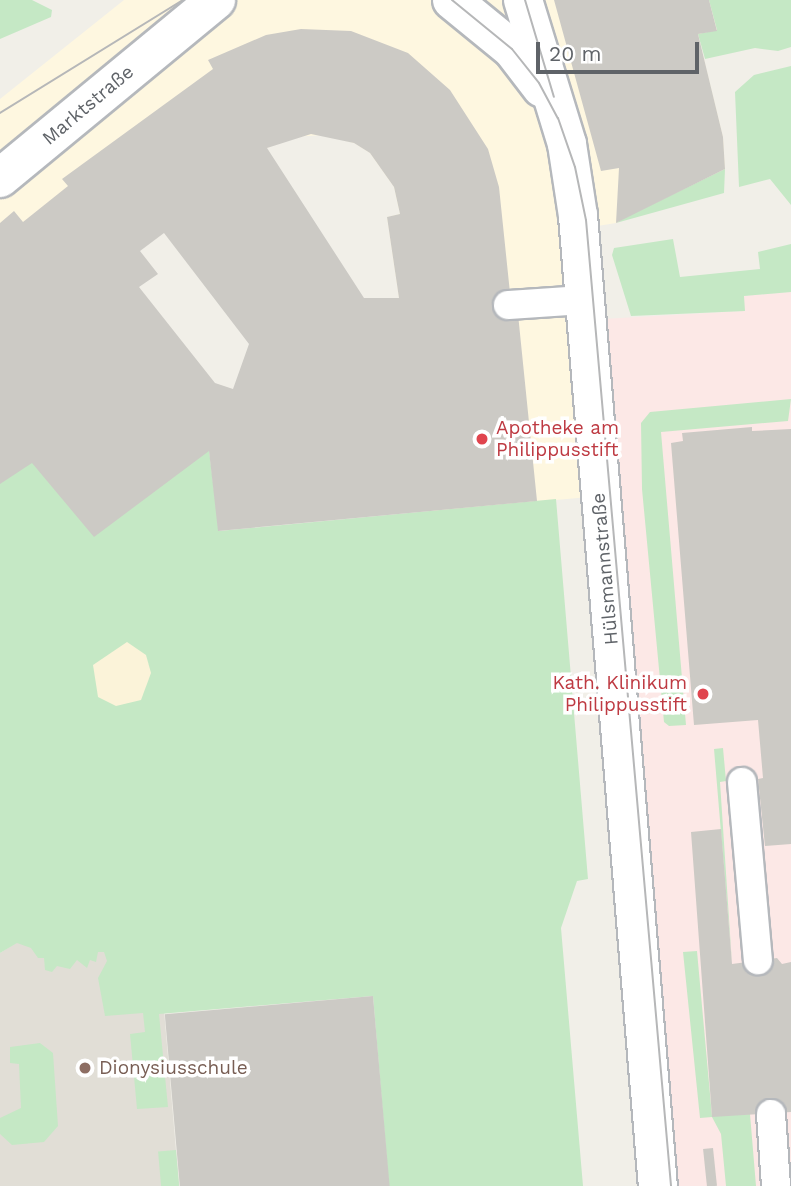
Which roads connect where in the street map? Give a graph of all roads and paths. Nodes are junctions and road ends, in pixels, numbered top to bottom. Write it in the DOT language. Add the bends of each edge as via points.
graph roads {
  1 [pos="216,0"];
  2 [pos="452,0"];
  3 [pos="523,0"];
  4 [pos="185,16"];
  5 [pos="567,144"];
  6 [pos="0,178"];
  7 [pos="584,300"];
  8 [pos="508,305"];
  9 [pos="742,782"];
  10 [pos="758,961"];
  11 [pos="771,1114"];
  12 [pos="658,1186"];
  13 [pos="776,1186"];
  1 -- 4 [label="street, Marktstraße"];
  2 -- 5 [label="street" via="489,28 530,71"];
  3 -- 5 [label="street, Hülsmannstraße"];
  4 -- 6 [label="street, Marktstraße"];
  5 -- 7 [label="street, Hülsmannstraße"];
  7 -- 8 [label="lane"];
  7 -- 12 [label="street, Hülsmannstraße"];
  9 -- 10 [label="lane"];
  11 -- 13 [label="lane"];
}
